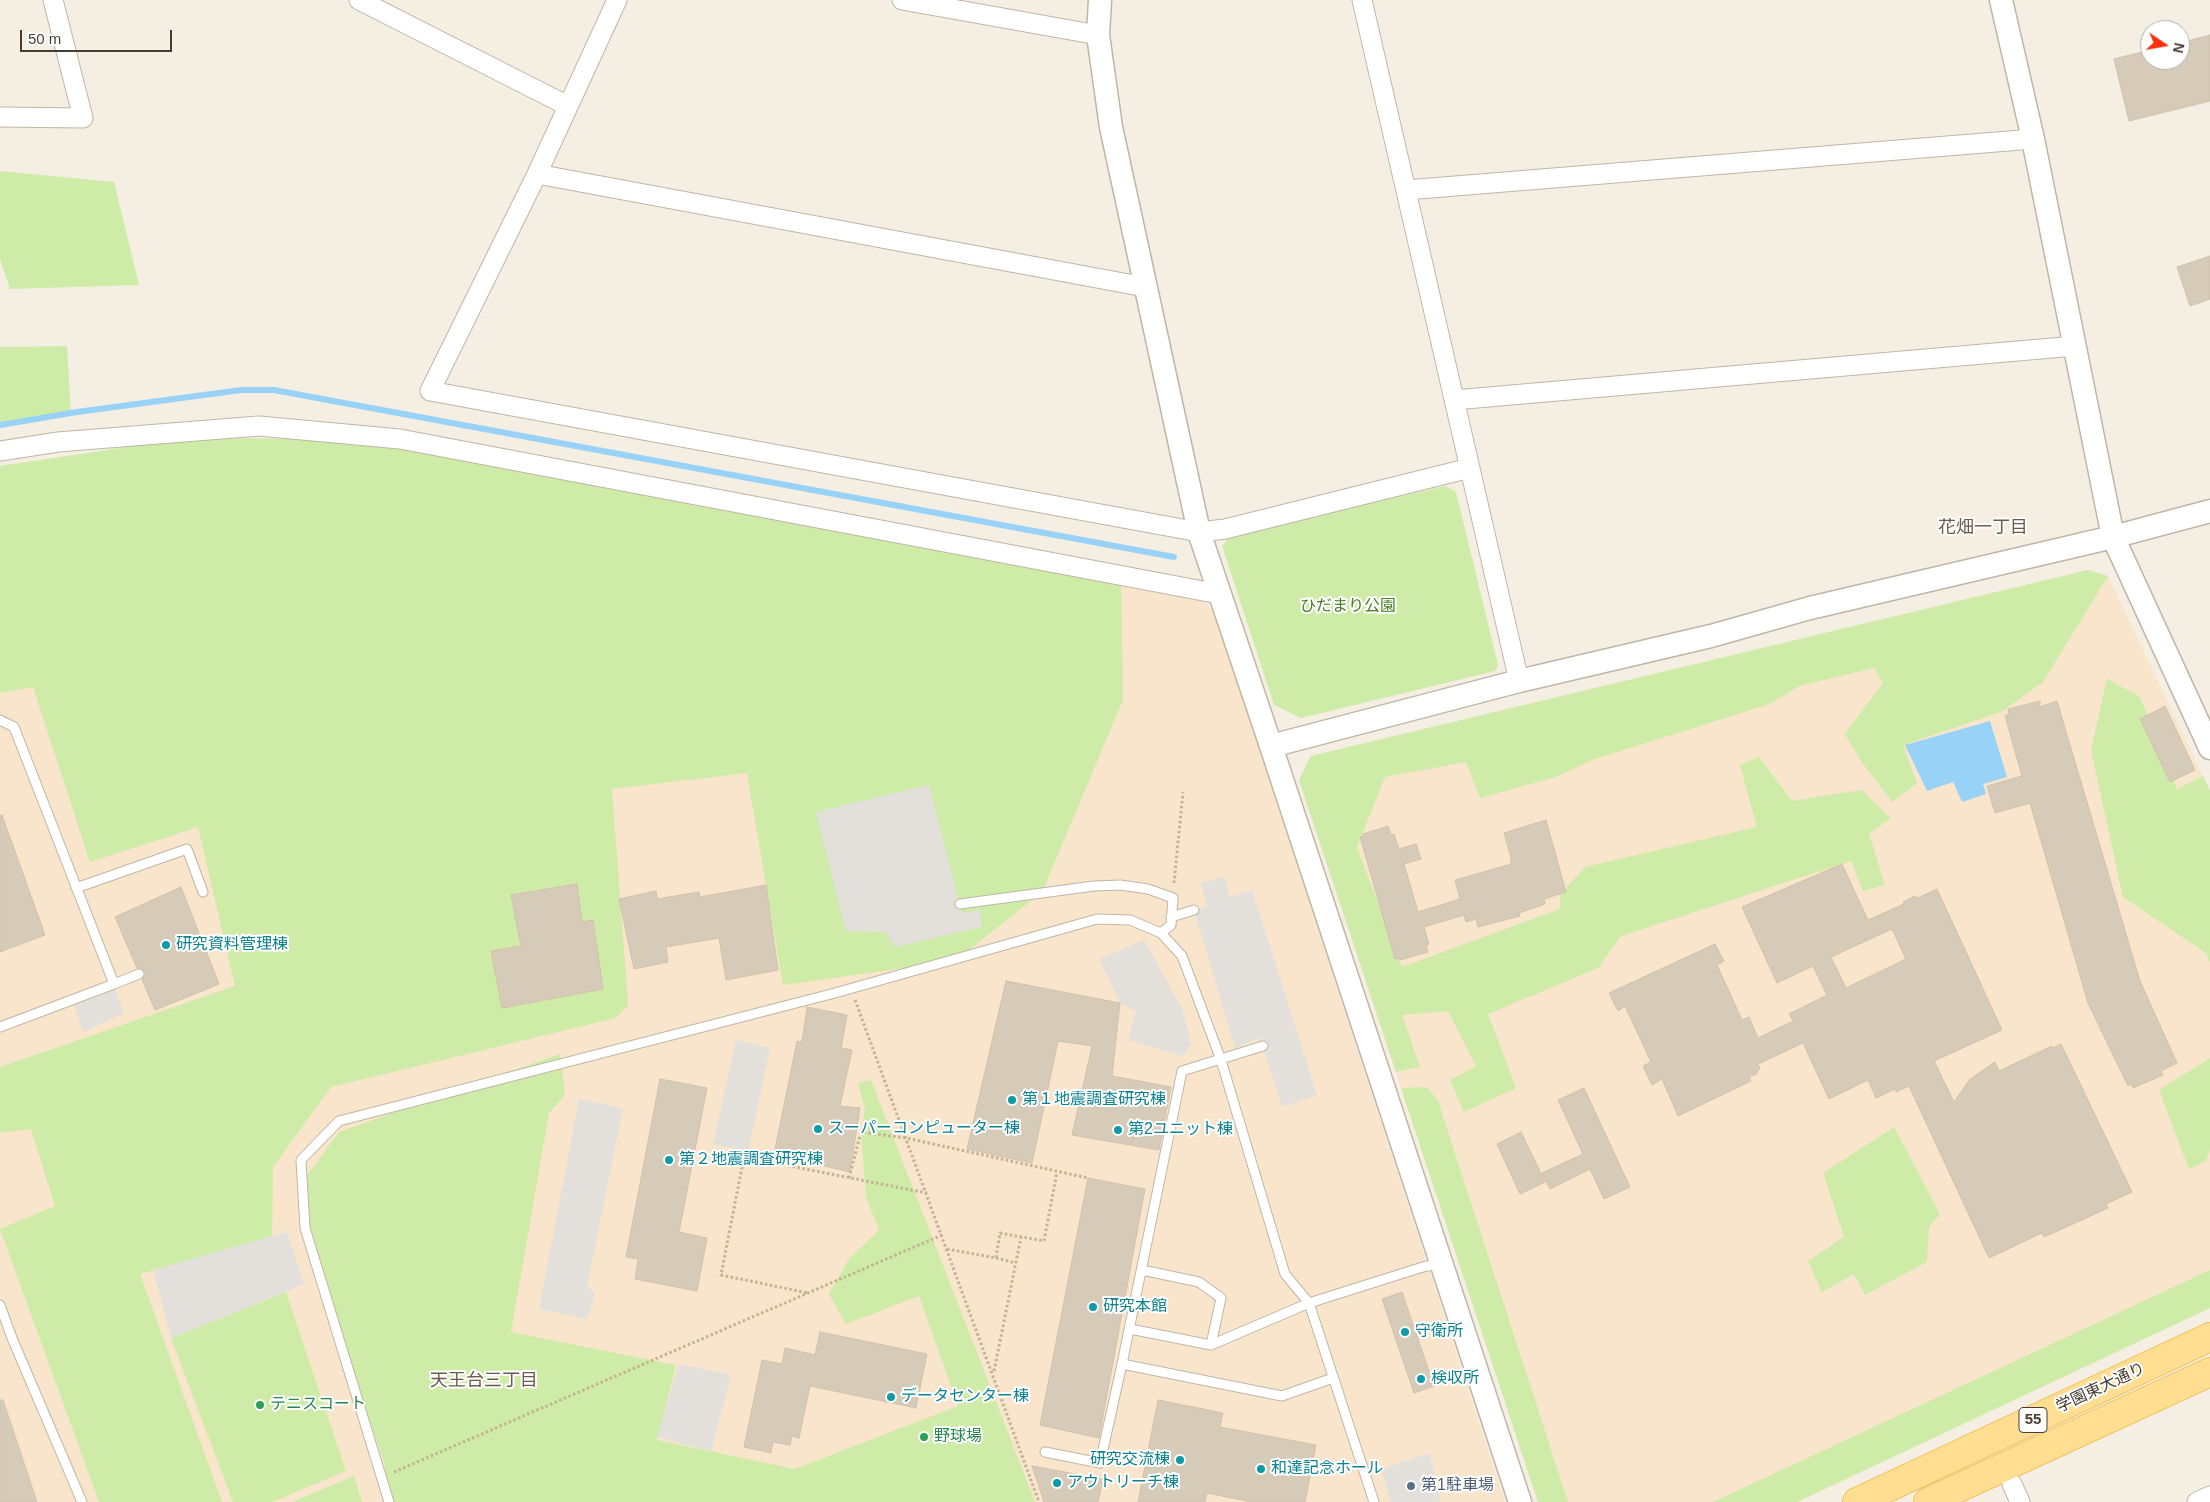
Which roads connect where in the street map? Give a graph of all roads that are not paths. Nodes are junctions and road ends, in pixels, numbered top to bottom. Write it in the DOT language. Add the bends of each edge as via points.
graph roads {
  1 [pos="53,0"];
  2 [pos="359,0"];
  3 [pos="617,0"];
  4 [pos="902,0"];
  5 [pos="1100,0"];
  6 [pos="1362,0"];
  7 [pos="2002,0"];
  8 [pos="1098,35"];
  9 [pos="568,106"];
  10 [pos="0,117"];
  11 [pos="2032,139"];
  12 [pos="537,174"];
  13 [pos="1406,190"];
  14 [pos="1145,287"];
  15 [pos="2075,346"];
  16 [pos="1454,400"];
  17 [pos="0,451"];
  18 [pos="1470,468"];
  19 [pos="2210,511"];
  20 [pos="1199,532"];
  21 [pos="2113,537"];
  22 [pos="1219,594"];
  23 [pos="1519,681"];
  24 [pos="0,720"];
  25 [pos="1271,746"];
  26 [pos="2210,748"];
  27 [pos="76,888"];
  28 [pos="203,892"];
  29 [pos="960,904"];
  30 [pos="1194,910"];
  31 [pos="1171,917"];
  32 [pos="1161,933"];
  33 [pos="140,974"];
  34 [pos="114,984"];
  35 [pos="0,1027"];
  36 [pos="1262,1046"];
  37 [pos="1222,1060"];
  38 [pos="1442,1265"];
  39 [pos="1142,1270"];
  40 [pos="1309,1303"];
  41 [pos="0,1305"];
  42 [pos="1130,1329"];
  43 [pos="2210,1337"];
  44 [pos="1211,1344"];
  45 [pos="1122,1364"];
  46 [pos="2210,1372"];
  47 [pos="1333,1378"];
  48 [pos="1046,1452"];
  49 [pos="2012,1484"];
  50 [pos="2210,1496"];
  51 [pos="82,1502"];
  52 [pos="389,1502"];
  53 [pos="1374,1502"];
  54 [pos="1520,1502"];
  55 [pos="1856,1502"];
  56 [pos="1928,1502"];
  57 [pos="2020,1502"];
  58 [pos="2197,1502"];
  1 -- 10 [label="street" via="83,118"];
  2 -- 9 [label="street"];
  3 -- 9 [label="street"];
  4 -- 8 [label="street"];
  5 -- 8 [label="street"];
  6 -- 13 [label="street"];
  7 -- 11 [label="street"];
  8 -- 14 [label="street" via="1111,127"];
  9 -- 12 [label="street"];
  11 -- 13 [label="street"];
  11 -- 15 [label="street"];
  12 -- 14 [label="street"];
  12 -- 20 [label="street" via="430,392"];
  13 -- 16 [label="street"];
  14 -- 20 [label="street"];
  15 -- 16 [label="street"];
  15 -- 21 [label="street"];
  16 -- 18 [label="street"];
  17 -- 22 [label="street" via="58,442 259,426 400,439"];
  18 -- 20 [label="street" via="1225,530"];
  18 -- 23 [label="street"];
  19 -- 21 [label="street"];
  20 -- 22 [label="street"];
  21 -- 23 [label="street"];
  21 -- 26 [label="street"];
  22 -- 25 [label="street"];
  23 -- 25 [label="street"];
  24 -- 27 [label="lane" via="14,727"];
  25 -- 38 [label="street"];
  27 -- 28 [label="lane" via="187,849"];
  27 -- 34 [label="lane"];
  29 -- 31 [label="lane" via="1120,885 1148,889 1173,898"];
  30 -- 31 [label="lane"];
  31 -- 32 [label="lane" via="1170,925"];
  32 -- 37 [label="lane" via="1182,956"];
  32 -- 52 [label="lane" via="1130,920 1097,919 851,988 339,1121 301,1160 305,1228"];
  33 -- 34 [label="lane"];
  34 -- 35 [label="lane"];
  36 -- 37 [label="lane"];
  37 -- 39 [label="lane" via="1182,1071"];
  37 -- 40 [label="lane" via="1284,1274"];
  38 -- 40 [label="lane" via="1426,1266"];
  38 -- 54 [label="street"];
  39 -- 42 [label="lane"];
  39 -- 44 [label="lane" via="1199,1282 1222,1298"];
  40 -- 44 [label="lane"];
  40 -- 47 [label="lane"];
  41 -- 51 [label="lane"];
  42 -- 44 [label="lane"];
  42 -- 45 [label="lane"];
  43 -- 55 [label="main road, 学園東大通り / 55"];
  45 -- 47 [label="lane" via="1282,1396"];
  45 -- 48 [label="lane" via="1100,1463"];
  46 -- 56 [label="main road, 学園東大通り / 55"];
  47 -- 53 [label="lane"];
  49 -- 57 [label="street"];
  50 -- 58 [label="street"];
}
